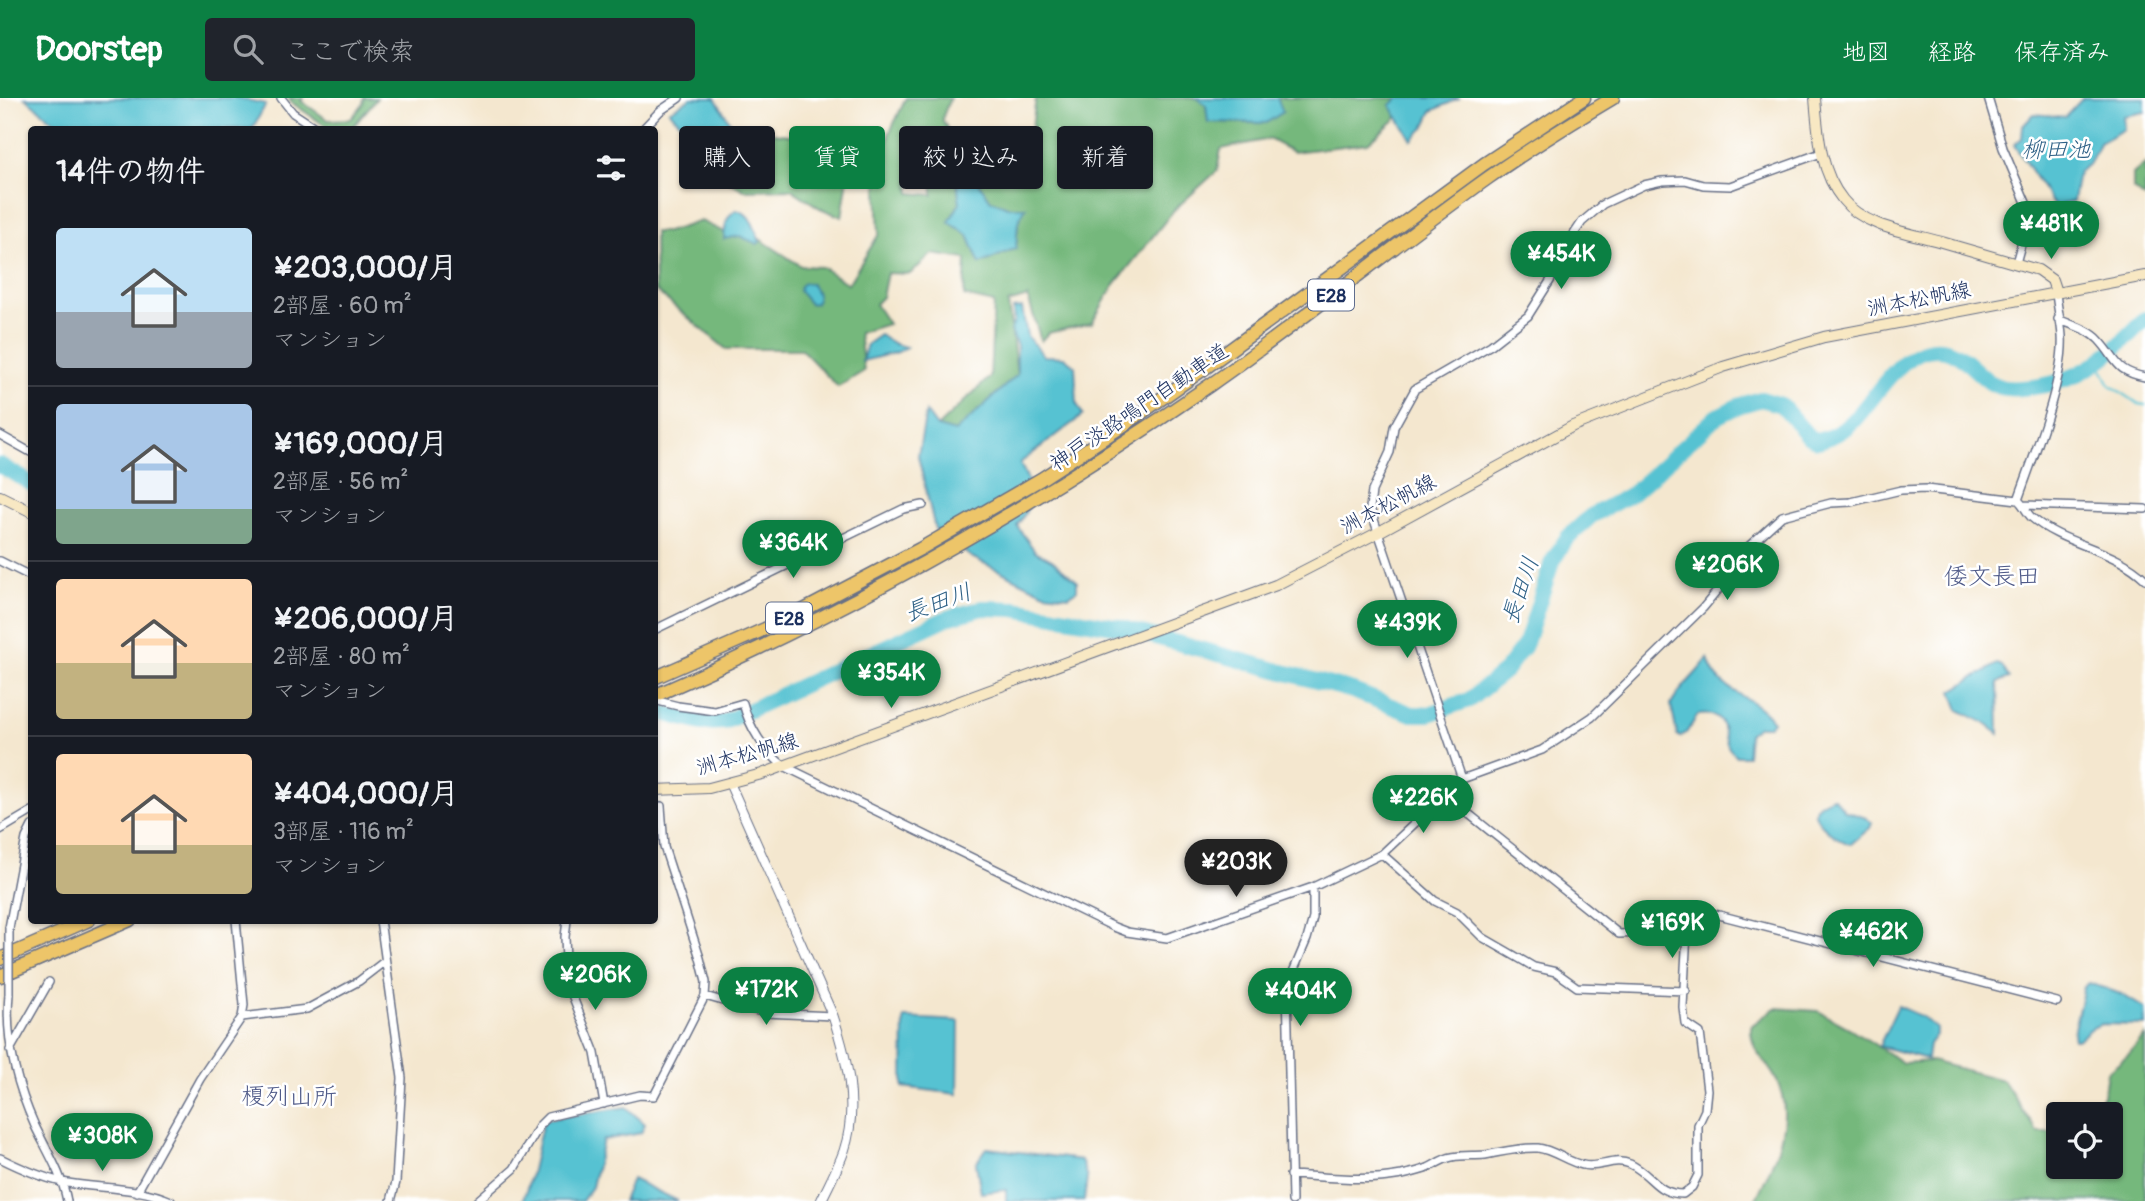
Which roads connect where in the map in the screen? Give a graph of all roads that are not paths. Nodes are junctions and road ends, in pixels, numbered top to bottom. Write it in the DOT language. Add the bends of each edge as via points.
graph roads {
  1 [pos="281,98"];
  2 [pos="679,98"];
  3 [pos="1584,98"];
  4 [pos="1613,98"];
  5 [pos="1815,98"];
  6 [pos="1988,98"];
  7 [pos="313,126"];
  8 [pos="646,126"];
  9 [pos="1821,153"];
  10 [pos="2016,263"];
  11 [pos="2145,276"];
  12 [pos="2056,292"];
  13 [pos="2058,319"];
  14 [pos="2145,377"];
  15 [pos="0,435"];
  16 [pos="28,451"];
  17 [pos="0,496"];
  18 [pos="2021,502"];
  19 [pos="923,505"];
  20 [pos="2145,509"];
  21 [pos="28,510"];
  22 [pos="1377,533"];
  23 [pos="0,561"];
  24 [pos="28,575"];
  25 [pos="2145,579"];
  26 [pos="658,628"];
  27 [pos="658,676"];
  28 [pos="658,696"];
  29 [pos="658,699"];
  30 [pos="784,765"];
  31 [pos="1462,779"];
  32 [pos="730,784"];
  33 [pos="658,790"];
  34 [pos="1445,795"];
  35 [pos="661,806"];
  36 [pos="28,813"];
  37 [pos="0,830"];
  38 [pos="28,834"];
  39 [pos="1382,854"];
  40 [pos="1313,887"];
  41 [pos="80,924"];
  42 [pos="121,924"];
  43 [pos="236,924"];
  44 [pos="380,924"];
  45 [pos="567,924"];
  46 [pos="1687,931"];
  47 [pos="0,959"];
  48 [pos="385,961"];
  49 [pos="0,976"];
  50 [pos="48,982"];
  51 [pos="1686,990"];
  52 [pos="705,996"];
  53 [pos="2057,1002"];
  54 [pos="832,1016"];
  55 [pos="242,1017"];
  56 [pos="9,1051"];
  57 [pos="604,1104"];
  58 [pos="0,1158"];
  59 [pos="1290,1175"];
  60 [pos="63,1182"];
  61 [pos="136,1192"];
  62 [pos="67,1201"];
  63 [pos="171,1201"];
  64 [pos="391,1201"];
  65 [pos="477,1201"];
  66 [pos="821,1201"];
  67 [pos="1292,1201"];
  1 -- 7 [label="street"];
  2 -- 8 [label="street"];
  3 -- 27 [label="highway, 神戸淡路鳴門自動車道 / E28" via="1484,164 1175,390 1041,479 920,550 783,621"];
  4 -- 28 [label="highway, 神戸淡路鳴門自動車道 / E28" via="1490,177 1212,383 1048,491 787,635"];
  5 -- 9 [label="main road"];
  6 -- 10 [label="street" via="2030,212"];
  9 -- 10 [label="main road" via="1842,200 1855,212"];
  9 -- 22 [label="street" via="1730,186 1662,181 1603,204 1582,222 1528,316 1491,345 1415,389 1394,427 1390,452 1372,491 1370,508"];
  10 -- 12 [label="main road" via="2052,280"];
  11 -- 12 [label="main road, 洲本松帆線"];
  12 -- 13 [label="street"];
  12 -- 22 [label="main road, 洲本松帆線" via="1824,337 1723,367 1573,426"];
  13 -- 14 [label="street" via="2100,341 2124,371"];
  13 -- 18 [label="street" via="2062,336 2059,363"];
  15 -- 16 [label="street"];
  17 -- 21 [label="main road"];
  18 -- 20 [label="street"];
  18 -- 25 [label="street" via="2038,521 2084,546 2112,555"];
  18 -- 31 [label="street" via="1901,490 1782,516 1749,546 1703,608 1592,717 1542,750"];
  19 -- 26 [label="street" via="903,509"];
  22 -- 30 [label="main road, 洲本松帆線" via="1276,585"];
  22 -- 31 [label="street"];
  23 -- 24 [label="street"];
  29 -- 30 [label="street" via="715,710 743,703 748,721 773,758"];
  30 -- 32 [label="main road, 洲本松帆線"];
  30 -- 40 [label="street" via="1127,932 1167,938"];
  31 -- 34 [label="street"];
  32 -- 33 [label="main road, 洲本松帆線"];
  32 -- 54 [label="street"];
  34 -- 39 [label="street"];
  34 -- 46 [label="street" via="1619,934"];
  35 -- 52 [label="street" via="664,847 700,958"];
  36 -- 37 [label="street"];
  38 -- 56 [label="street, bridge" via="9,928"];
  39 -- 40 [label="street"];
  39 -- 51 [label="street" via="1482,937 1534,967 1556,972 1577,986"];
  40 -- 59 [label="street" via="1313,918 1287,986"];
  41 -- 47 [label="highway"];
  42 -- 49 [label="highway"];
  43 -- 55 [label="street"];
  44 -- 48 [label="street"];
  45 -- 57 [label="street" via="567,982 595,1054"];
  46 -- 51 [label="street"];
  46 -- 53 [label="street" via="1711,913"];
  48 -- 55 [label="street" via="307,1009"];
  48 -- 64 [label="street" via="402,1078"];
  50 -- 56 [label="street"];
  51 -- 59 [label="street" via="1685,1023 1700,1033 1707,1090 1698,1125 1698,1175 1683,1194 1662,1191 1657,1182 1629,1164 1582,1165 1539,1148 1450,1157 1428,1168 1377,1179"];
  52 -- 54 [label="street" via="765,1013"];
  52 -- 57 [label="street" via="654,1096 639,1094"];
  54 -- 66 [label="street" via="850,1079 849,1125 844,1150"];
  55 -- 61 [label="street" via="200,1079"];
  56 -- 60 [label="street" via="33,1122"];
  57 -- 65 [label="street" via="544,1120 514,1169"];
  58 -- 60 [label="street"];
  59 -- 67 [label="street"];
  60 -- 61 [label="street"];
  60 -- 62 [label="street"];
  61 -- 63 [label="street"];
}
